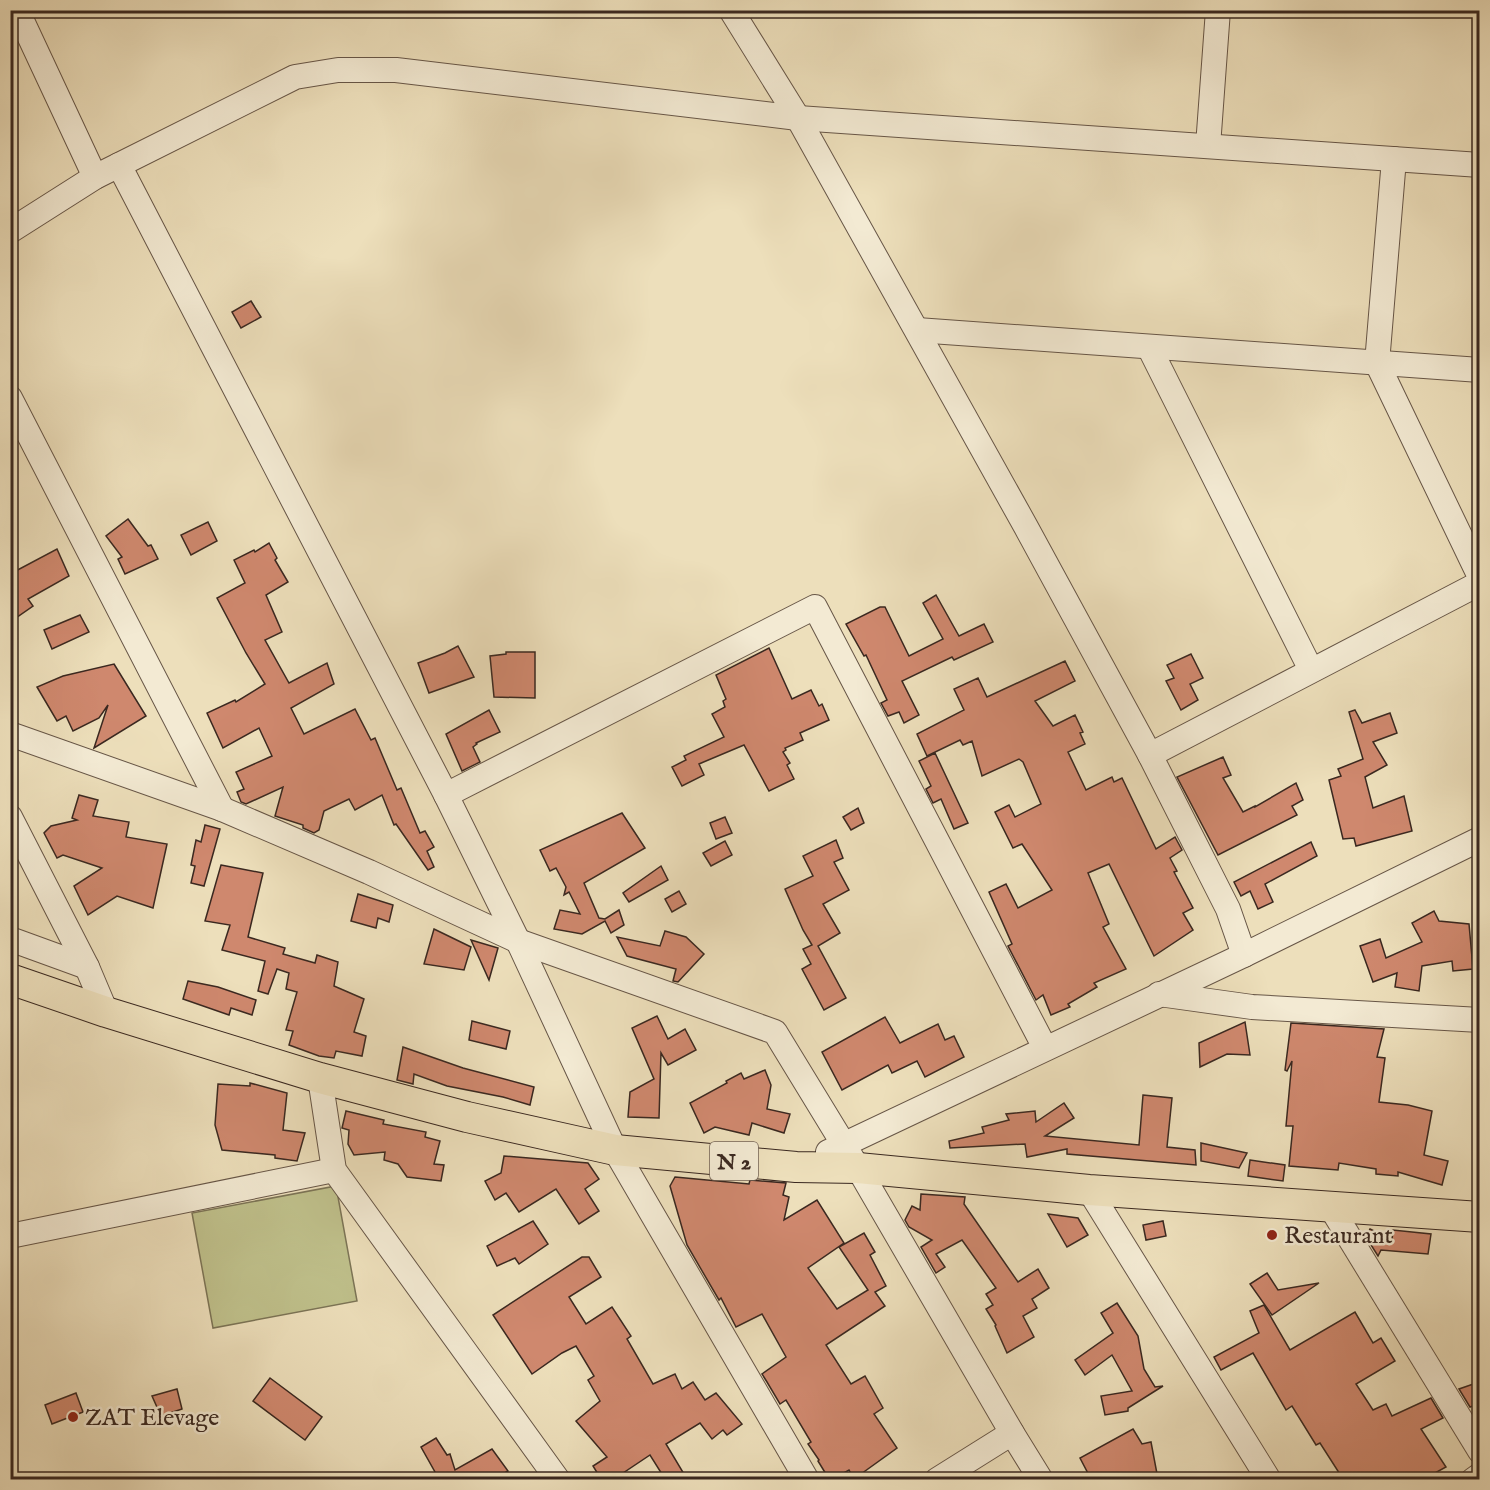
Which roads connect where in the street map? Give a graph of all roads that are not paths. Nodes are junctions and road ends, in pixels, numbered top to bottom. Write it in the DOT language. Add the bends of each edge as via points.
graph roads {
  1 [pos="16,10"];
  2 [pos="731,10"];
  3 [pos="1218,10"];
  4 [pos="798,118"];
  5 [pos="1208,146"];
  6 [pos="1394,159"];
  7 [pos="119,165"];
  8 [pos="1479,165"];
  9 [pos="95,177"];
  10 [pos="10,231"];
  11 [pos="917,330"];
  12 [pos="1149,347"];
  13 [pos="1377,363"];
  14 [pos="1479,370"];
  15 [pos="10,398"];
  16 [pos="1479,577"];
  17 [pos="1479,583"];
  18 [pos="1311,670"];
  19 [pos="10,734"];
  20 [pos="1150,754"];
  21 [pos="446,795"];
  22 [pos="222,809"];
  23 [pos="10,817"];
  24 [pos="1479,839"];
  25 [pos="10,939"];
  26 [pos="518,941"];
  27 [pos="1244,955"];
  28 [pos="87,966"];
  29 [pos="10,979"];
  30 [pos="1159,994"];
  31 [pos="106,1012"];
  32 [pos="1479,1020"];
  33 [pos="1044,1048"];
  34 [pos="320,1078"];
  35 [pos="615,1150"];
  36 [pos="850,1156"];
  37 [pos="334,1170"];
  38 [pos="1089,1190"];
  39 [pos="1330,1206"];
  40 [pos="1479,1217"];
  41 [pos="10,1236"];
  42 [pos="1012,1433"];
  43 [pos="1479,1451"];
  44 [pos="1479,1475"];
  45 [pos="558,1479"];
  46 [pos="807,1479"];
  47 [pos="937,1479"];
  48 [pos="1041,1479"];
  49 [pos="1269,1479"];
  50 [pos="1473,1479"];
  1 -- 9 [label="street"];
  2 -- 4 [label="street"];
  3 -- 5 [label="street"];
  4 -- 5 [label="street"];
  4 -- 7 [label="street" via="396,70 338,70 295,77"];
  4 -- 11 [label="street"];
  5 -- 6 [label="street"];
  6 -- 8 [label="street"];
  6 -- 13 [label="street"];
  7 -- 9 [label="street"];
  7 -- 21 [label="street"];
  9 -- 10 [label="street"];
  11 -- 12 [label="street"];
  11 -- 20 [label="street"];
  12 -- 13 [label="street"];
  12 -- 18 [label="street"];
  13 -- 14 [label="street"];
  13 -- 16 [label="street"];
  15 -- 22 [label="street"];
  17 -- 18 [label="street"];
  18 -- 20 [label="street"];
  19 -- 22 [label="street"];
  20 -- 27 [label="street" via="1228,909"];
  21 -- 26 [label="street"];
  21 -- 33 [label="street" via="815,607"];
  22 -- 26 [label="street"];
  23 -- 28 [label="street"];
  24 -- 27 [label="street"];
  25 -- 28 [label="street"];
  26 -- 35 [label="street"];
  26 -- 36 [label="street" via="775,1032"];
  27 -- 30 [label="street"];
  28 -- 31 [label="street"];
  29 -- 31 [label="main road, N 2"];
  30 -- 32 [label="street" via="1252,1007"];
  30 -- 33 [label="street"];
  31 -- 34 [label="main road, N 2"];
  33 -- 36 [label="street"];
  34 -- 35 [label="main road, N 2" via="467,1117"];
  34 -- 37 [label="street"];
  35 -- 36 [label="main road, N 2" via="796,1167"];
  35 -- 46 [label="street"];
  36 -- 38 [label="main road, N 2"];
  36 -- 42 [label="street"];
  37 -- 41 [label="street"];
  37 -- 45 [label="street"];
  38 -- 39 [label="main road, N 2"];
  38 -- 49 [label="street"];
  39 -- 40 [label="main road, N 2"];
  39 -- 43 [label="street"];
  42 -- 47 [label="street"];
  42 -- 48 [label="street"];
  44 -- 50 [label="street"];
}
